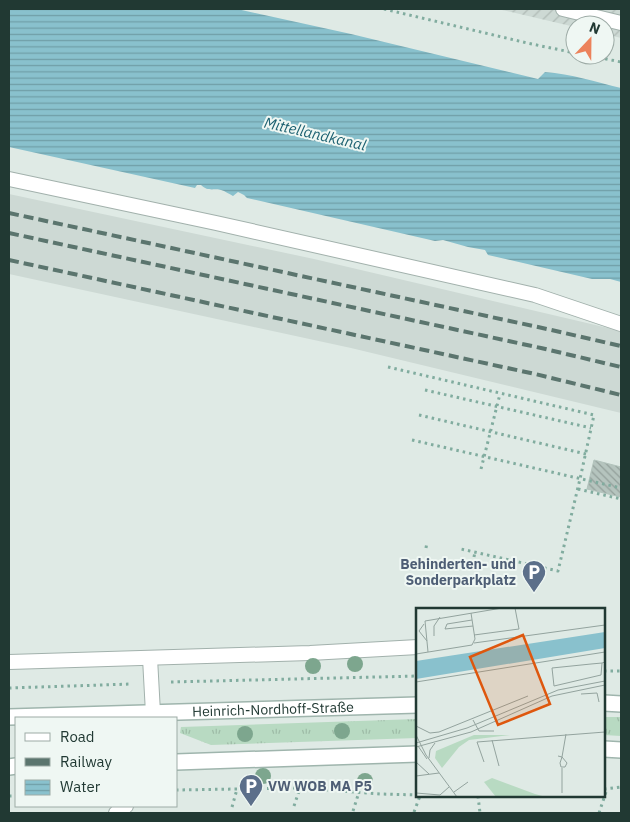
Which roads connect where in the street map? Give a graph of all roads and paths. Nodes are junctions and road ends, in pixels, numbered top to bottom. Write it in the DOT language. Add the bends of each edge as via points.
graph roads {
  1 [pos="384,9"];
  2 [pos="563,9"];
  3 [pos="621,22"];
  4 [pos="565,51"];
  5 [pos="9,178"];
  6 [pos="621,324"];
  7 [pos="388,367"];
  8 [pos="425,390"];
  9 [pos="500,394"];
  10 [pos="497,406"];
  11 [pos="419,415"];
  12 [pos="591,428"];
  13 [pos="491,432"];
  14 [pos="412,440"];
  15 [pos="586,454"];
  16 [pos="484,457"];
  17 [pos="481,469"];
  18 [pos="580,479"];
  19 [pos="578,488"];
  20 [pos="621,488"];
  21 [pos="621,499"];
  22 [pos="427,542"];
  23 [pos="426,548"];
  24 [pos="461,549"];
  25 [pos="475,552"];
  26 [pos="474,557"];
  27 [pos="416,647"];
  28 [pos="150,658"];
  29 [pos="9,662"];
  30 [pos="605,671"];
  31 [pos="621,671"];
  32 [pos="416,676"];
  33 [pos="151,683"];
  34 [pos="9,688"];
  35 [pos="605,703"];
  36 [pos="621,704"];
  37 [pos="416,705"];
  38 [pos="151,715"];
  39 [pos="9,717"];
  40 [pos="605,750"];
  41 [pos="621,750"];
  42 [pos="416,754"];
  43 [pos="178,762"];
  44 [pos="621,787"];
  45 [pos="300,788"];
  46 [pos="237,789"];
  47 [pos="605,789"];
  48 [pos="178,790"];
  49 [pos="359,792"];
  50 [pos="416,795"];
  51 [pos="418,797"];
  52 [pos="478,797"];
  53 [pos="603,797"];
  54 [pos="294,806"];
  55 [pos="232,807"];
  56 [pos="353,811"];
  57 [pos="414,812"];
  58 [pos="480,813"];
  59 [pos="599,813"];
  1 -- 4 [label="path"];
  2 -- 3 [label="lane"];
  5 -- 6 [label="lane" via="534,295"];
  7 -- 9 [label="path"];
  8 -- 10 [label="path"];
  9 -- 10 [label="path"];
  9 -- 12 [label="path" via="594,416"];
  10 -- 12 [label="path"];
  10 -- 13 [label="path"];
  11 -- 13 [label="path"];
  12 -- 15 [label="path"];
  13 -- 15 [label="path"];
  13 -- 16 [label="path"];
  14 -- 16 [label="path"];
  15 -- 18 [label="path"];
  16 -- 17 [label="path"];
  16 -- 18 [label="path"];
  18 -- 19 [label="path"];
  18 -- 20 [label="path"];
  19 -- 21 [label="path"];
  19 -- 25 [label="path" via="558,571"];
  22 -- 23 [label="path"];
  24 -- 25 [label="path"];
  25 -- 26 [label="path"];
  27 -- 28 [label="lane"];
  28 -- 29 [label="lane"];
  28 -- 33 [label="lane"];
  30 -- 31 [label="path"];
  32 -- 33 [label="path"];
  33 -- 34 [label="path"];
  33 -- 38 [label="lane"];
  35 -- 36 [label="main road"];
  37 -- 38 [label="main road, Heinrich-Nordhoff-Straße"];
  38 -- 39 [label="main road, Heinrich-Nordhoff-Straße"];
  40 -- 41 [label="main road"];
  42 -- 43 [label="main road"];
  44 -- 47 [label="path"];
  45 -- 46 [label="path"];
  45 -- 49 [label="path"];
  45 -- 54 [label="path"];
  46 -- 48 [label="path"];
  46 -- 55 [label="path"];
  49 -- 50 [label="path"];
  49 -- 56 [label="path"];
  51 -- 57 [label="path"];
  52 -- 58 [label="path"];
  53 -- 59 [label="path"];
}
